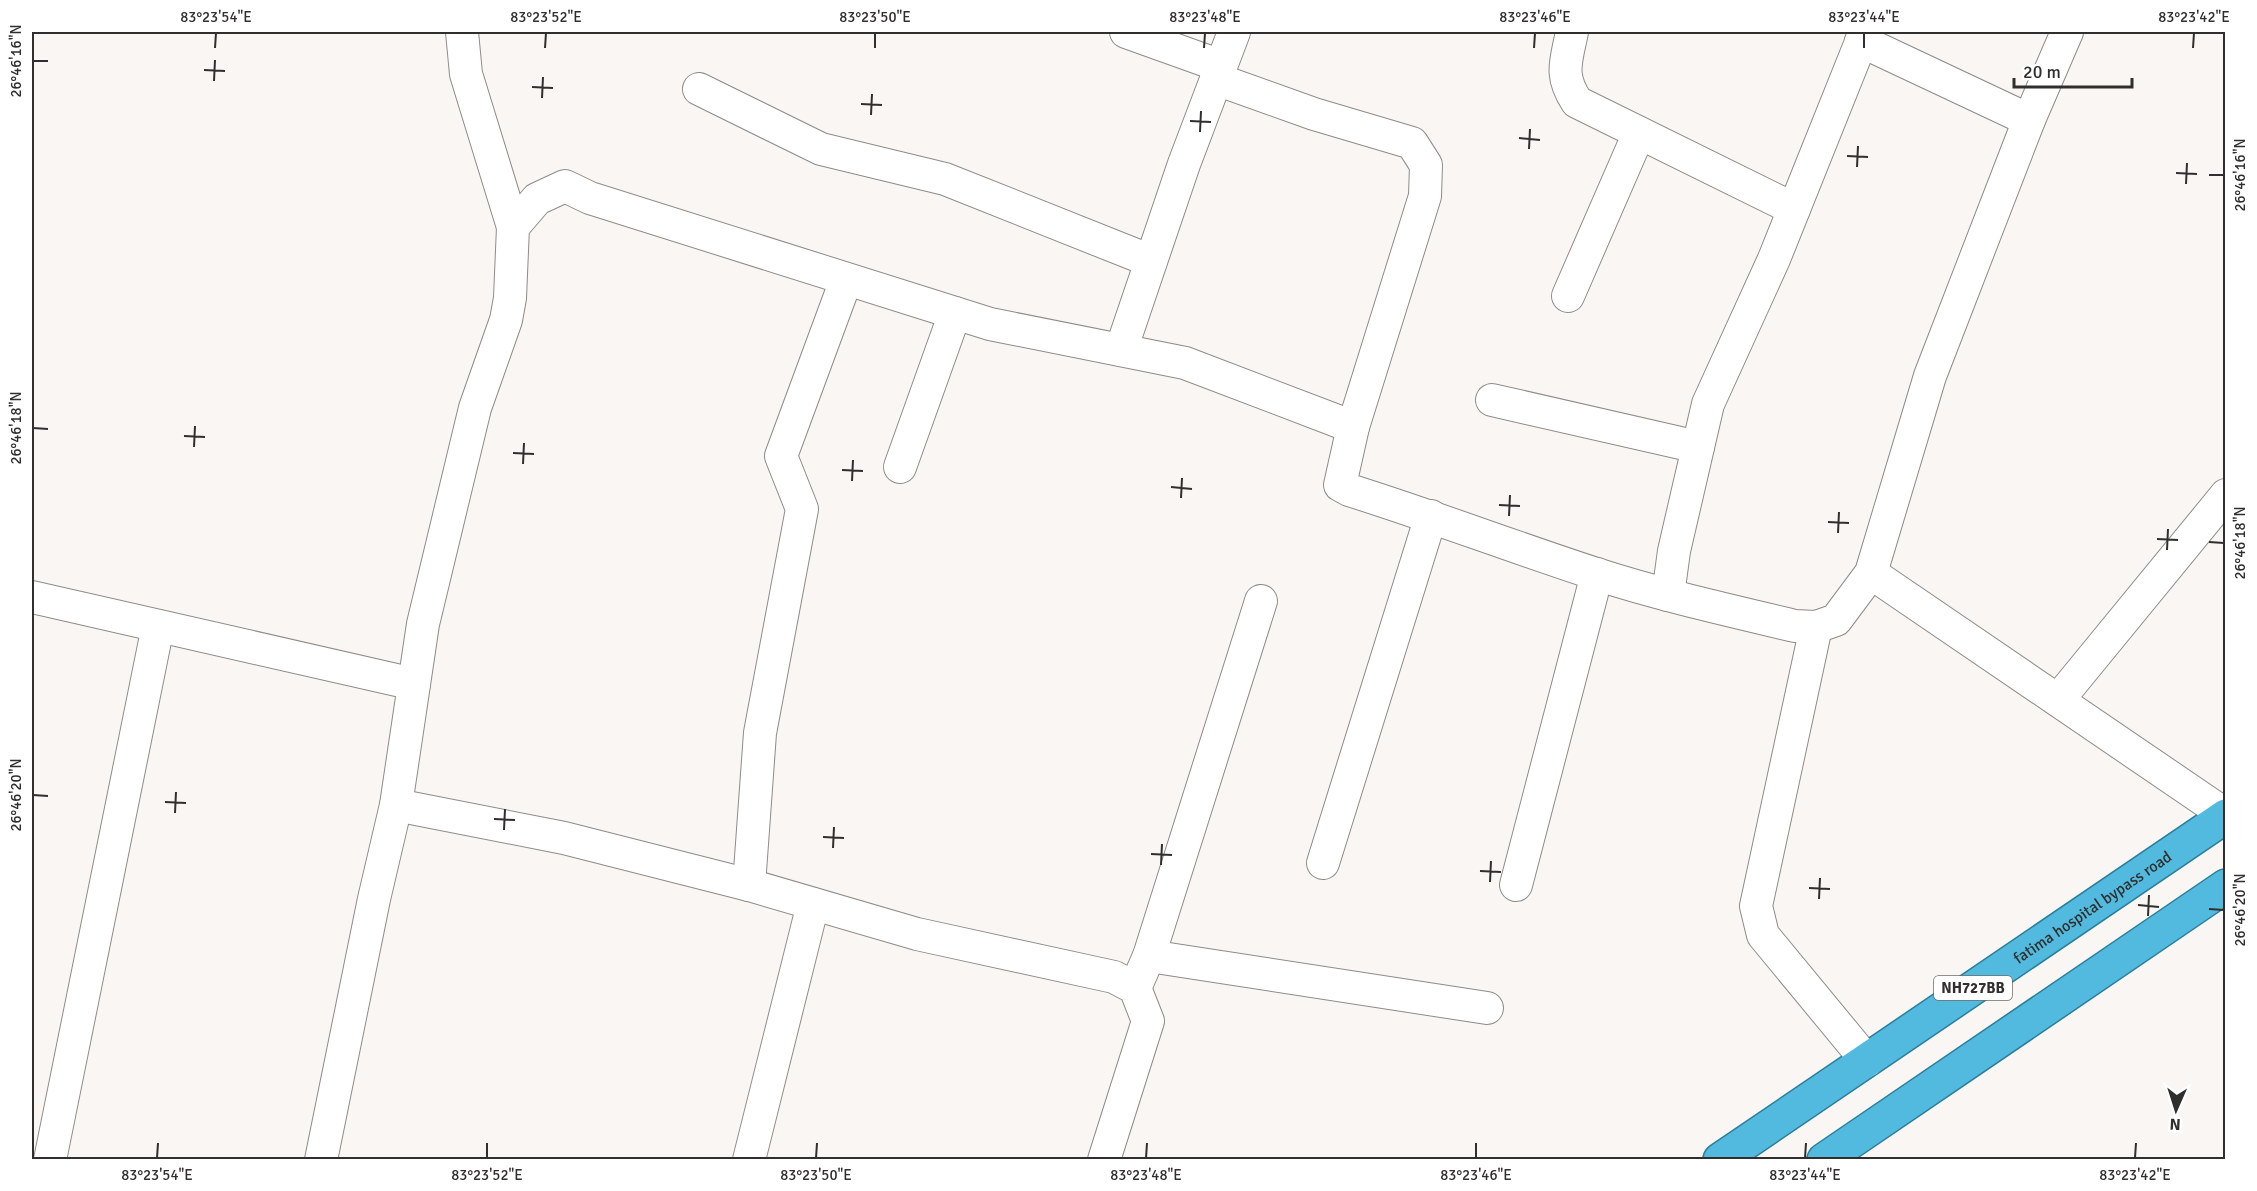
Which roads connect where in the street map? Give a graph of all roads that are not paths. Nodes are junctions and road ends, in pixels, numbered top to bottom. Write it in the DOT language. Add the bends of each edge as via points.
graph roads {
  1 [pos="462,32"];
  2 [pos="1126,32"];
  3 [pos="1234,32"];
  4 [pos="1572,32"];
  5 [pos="2067,32"];
  6 [pos="1863,36"];
  7 [pos="1218,72"];
  8 [pos="699,89"];
  9 [pos="2029,120"];
  10 [pos="1639,133"];
  11 [pos="1794,209"];
  12 [pos="513,227"];
  13 [pos="1151,261"];
  14 [pos="846,280"];
  15 [pos="1568,296"];
  16 [pos="955,313"];
  17 [pos="1120,350"];
  18 [pos="1492,400"];
  19 [pos="1353,427"];
  20 [pos="1698,447"];
  21 [pos="900,467"];
  22 [pos="2226,495"];
  23 [pos="1431,516"];
  24 [pos="1871,573"];
  25 [pos="1597,574"];
  26 [pos="1668,595"];
  27 [pos="32,597"];
  28 [pos="1261,601"];
  29 [pos="158,626"];
  30 [pos="1816,627"];
  31 [pos="414,684"];
  32 [pos="2058,700"];
  33 [pos="396,805"];
  34 [pos="2226,815"];
  35 [pos="1323,862"];
  36 [pos="750,885"];
  37 [pos="1516,885"];
  38 [pos="2226,886"];
  39 [pos="813,904"];
  40 [pos="1149,956"];
  41 [pos="1135,988"];
  42 [pos="1487,1008"];
  43 [pos="1867,1061"];
  44 [pos="50,1160"];
  45 [pos="321,1160"];
  46 [pos="749,1160"];
  47 [pos="1104,1160"];
  48 [pos="1720,1160"];
  49 [pos="1824,1160"];
  1 -- 12 [label="street" via="466,74"];
  2 -- 7 [label="street"];
  3 -- 7 [label="street"];
  4 -- 10 [label="street" via="1564,72 1577,102"];
  5 -- 9 [label="street"];
  6 -- 9 [label="street"];
  6 -- 11 [label="street"];
  7 -- 13 [label="street"];
  7 -- 19 [label="street" via="1314,114 1412,143 1426,165 1425,196"];
  8 -- 13 [label="street" via="821,149 945,179"];
  9 -- 24 [label="street" via="1930,376"];
  10 -- 11 [label="street"];
  10 -- 15 [label="street"];
  11 -- 20 [label="street" via="1708,404"];
  12 -- 14 [label="street" via="537,199 565,186 590,198"];
  12 -- 31 [label="street" via="506,320 475,408 423,624"];
  13 -- 17 [label="street"];
  14 -- 16 [label="street"];
  14 -- 36 [label="street" via="782,456 802,509 760,733"];
  16 -- 17 [label="street" via="990,324"];
  16 -- 21 [label="street"];
  17 -- 19 [label="street" via="1185,363"];
  18 -- 20 [label="street"];
  19 -- 23 [label="street" via="1340,485"];
  20 -- 26 [label="street"];
  22 -- 32 [label="street"];
  23 -- 25 [label="street"];
  23 -- 35 [label="street"];
  24 -- 30 [label="street" via="1836,620"];
  24 -- 32 [label="street"];
  25 -- 26 [label="street"];
  25 -- 37 [label="street"];
  26 -- 30 [label="street" via="1795,626"];
  27 -- 29 [label="street"];
  28 -- 40 [label="street"];
  29 -- 31 [label="street"];
  29 -- 44 [label="street"];
  30 -- 43 [label="street" via="1756,906 1763,934"];
  31 -- 33 [label="street"];
  32 -- 34 [label="street"];
  33 -- 36 [label="street" via="564,838"];
  33 -- 45 [label="street"];
  34 -- 43 [label="highway, fatima hospital bypass road / NH727BB"];
  36 -- 39 [label="street"];
  38 -- 49 [label="highway"];
  39 -- 41 [label="street" via="917,934 1114,977"];
  39 -- 46 [label="street"];
  40 -- 41 [label="street"];
  40 -- 42 [label="street"];
  41 -- 47 [label="street" via="1148,1021"];
  43 -- 48 [label="highway, fatima hospital bypass road / NH727BB"];
}
